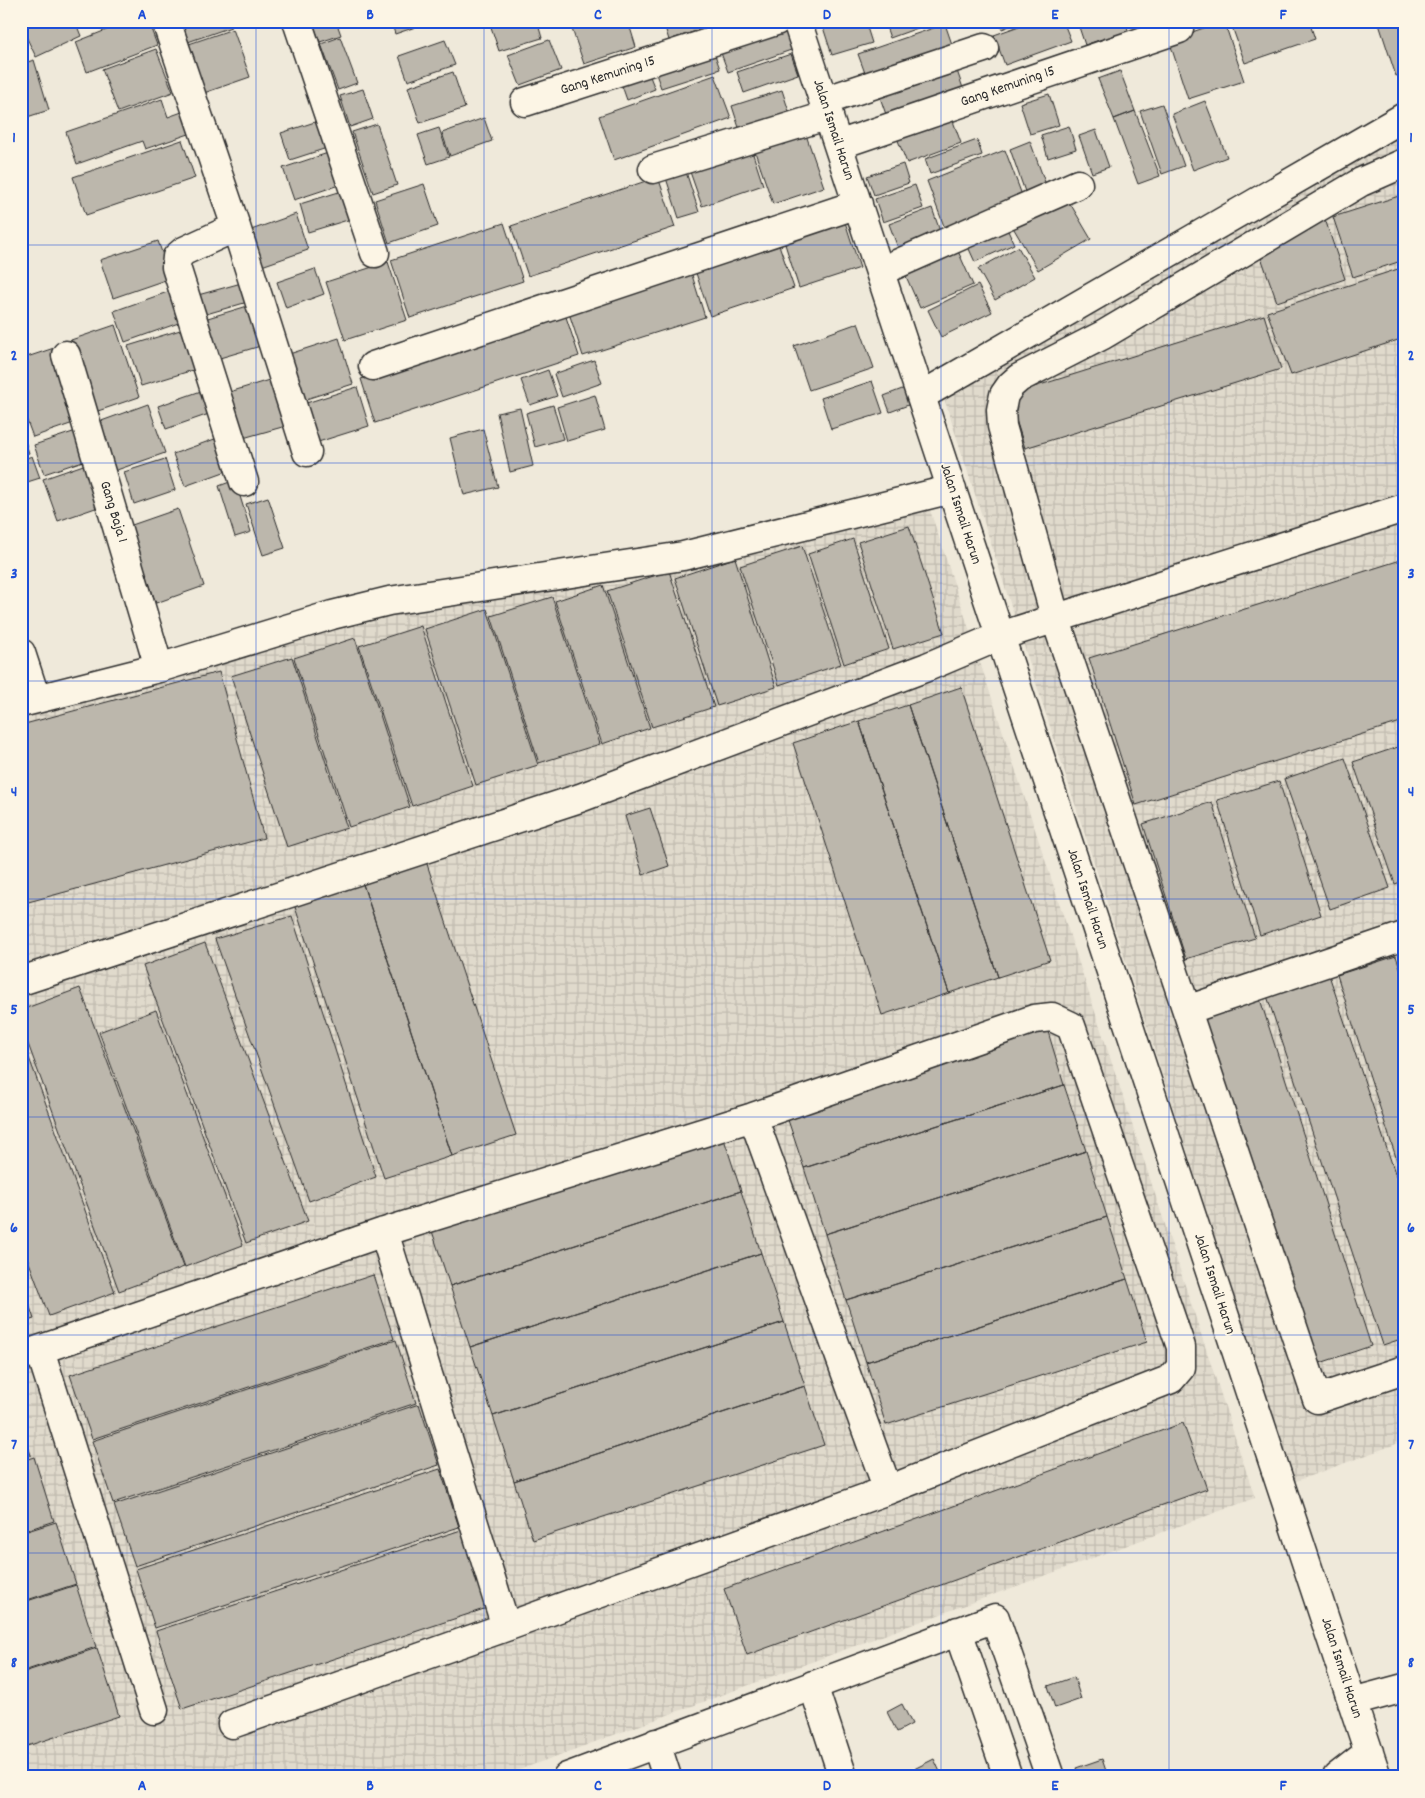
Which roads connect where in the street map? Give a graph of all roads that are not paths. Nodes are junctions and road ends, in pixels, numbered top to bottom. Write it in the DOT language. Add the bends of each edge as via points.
graph roads {
  1 [pos="166,21"];
  2 [pos="297,21"];
  3 [pos="776,21"];
  4 [pos="797,21"];
  5 [pos="1179,29"];
  6 [pos="984,48"];
  7 [pos="525,102"];
  8 [pos="826,108"];
  9 [pos="1404,118"];
  10 [pos="838,145"];
  11 [pos="1404,163"];
  12 [pos="653,169"];
  13 [pos="1078,184"];
  14 [pos="858,204"];
  15 [pos="236,227"];
  16 [pos="375,253"];
  17 [pos="881,271"];
  18 [pos="66,355"];
  19 [pos="373,366"];
  20 [pos="921,396"];
  21 [pos="307,452"];
  22 [pos="244,482"];
  23 [pos="952,489"];
  24 [pos="1404,508"];
  25 [pos="1056,620"];
  26 [pos="1000,636"];
  27 [pos="21,653"];
  28 [pos="160,668"];
  29 [pos="28,701"];
  30 [pos="1404,936"];
  31 [pos="21,981"];
  32 [pos="1187,1010"];
  33 [pos="752,1116"];
  34 [pos="384,1232"];
  35 [pos="30,1353"];
  36 [pos="1404,1370"];
  37 [pos="888,1490"];
  38 [pos="506,1626"];
  39 [pos="958,1631"];
  40 [pos="813,1685"];
  41 [pos="1404,1688"];
  42 [pos="1352,1702"];
  43 [pos="154,1710"];
  44 [pos="232,1724"];
  45 [pos="656,1743"];
  46 [pos="1373,1765"];
  47 [pos="567,1777"];
  48 [pos="667,1777"];
  49 [pos="842,1777"];
  50 [pos="1008,1777"];
  51 [pos="1050,1777"];
  52 [pos="1337,1777"];
  1 -- 15 [label="street"];
  2 -- 16 [label="street"];
  3 -- 7 [label="street, Gang Kemuning 15"];
  4 -- 8 [label="street, Jalan Ismail Harun"];
  5 -- 10 [label="street, Gang Kemuning 15"];
  6 -- 8 [label="street"];
  8 -- 10 [label="street, Jalan Ismail Harun"];
  8 -- 12 [label="street"];
  9 -- 20 [label="street"];
  10 -- 14 [label="street, Jalan Ismail Harun"];
  11 -- 25 [label="street" via="1361,182 1102,335 1010,385 1001,410 1002,426"];
  13 -- 17 [label="street"];
  14 -- 17 [label="street, Jalan Ismail Harun"];
  14 -- 19 [label="street"];
  15 -- 21 [label="street"];
  15 -- 22 [label="street" via="184,251 177,258 176,267"];
  17 -- 20 [label="street, Jalan Ismail Harun"];
  18 -- 28 [label="street, Gang Baja 1"];
  20 -- 23 [label="street, Jalan Ismail Harun"];
  23 -- 26 [label="street, Jalan Ismail Harun"];
  23 -- 28 [label="street" via="683,556 389,601 332,615"];
  24 -- 25 [label="street"];
  25 -- 26 [label="street"];
  25 -- 32 [label="street"];
  26 -- 31 [label="street" via="927,667 580,798"];
  26 -- 42 [label="street, Jalan Ismail Harun"];
  27 -- 29 [label="street"];
  28 -- 29 [label="street"];
  30 -- 32 [label="street"];
  32 -- 36 [label="street" via="1317,1399"];
  33 -- 34 [label="street"];
  33 -- 37 [label="street"];
  33 -- 37 [label="street" via="1034,1019 1052,1017 1071,1026 1181,1347 1181,1367 1171,1379"];
  34 -- 35 [label="street"];
  34 -- 38 [label="street"];
  35 -- 43 [label="street"];
  37 -- 38 [label="street"];
  38 -- 44 [label="street"];
  39 -- 40 [label="street"];
  39 -- 50 [label="street"];
  39 -- 51 [label="street" via="995,1618"];
  40 -- 45 [label="street"];
  40 -- 49 [label="street"];
  41 -- 42 [label="street"];
  42 -- 46 [label="street, Jalan Ismail Harun"];
  45 -- 47 [label="street"];
  45 -- 48 [label="street"];
  46 -- 52 [label="street"];
}
